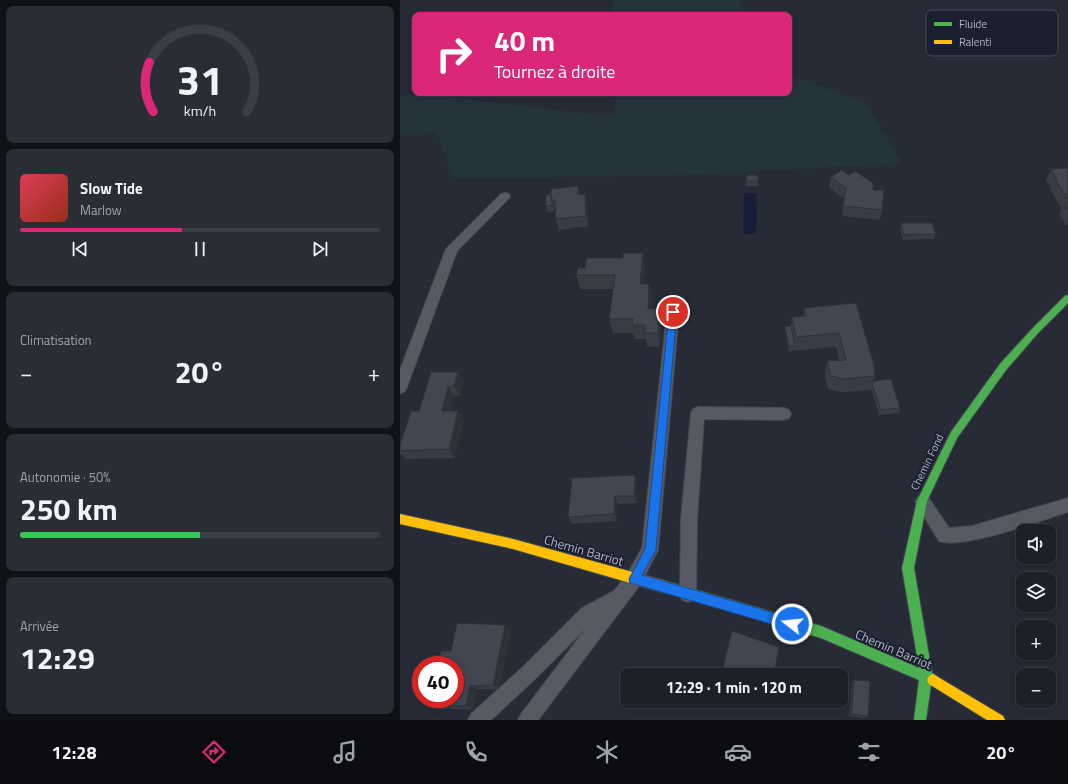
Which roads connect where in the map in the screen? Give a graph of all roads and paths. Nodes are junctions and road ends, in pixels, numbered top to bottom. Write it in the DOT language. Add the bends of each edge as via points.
graph roads {
  1 [pos="505,196"];
  2 [pos="1068,298"];
  3 [pos="673,312"];
  4 [pos="400,387"];
  5 [pos="784,414"];
  6 [pos="922,501"];
  7 [pos="1068,505"];
  8 [pos="400,519"];
  9 [pos="634,579"];
  10 [pos="688,594"];
  11 [pos="621,596"];
  12 [pos="926,676"];
  13 [pos="980,715"];
  14 [pos="477,720"];
  15 [pos="527,720"];
  16 [pos="920,720"];
  17 [pos="999,720"];
  1 -- 4 [label="lane" via="452,248"];
  2 -- 6 [label="street, Chemin Fond" via="1003,367 954,435"];
  3 -- 9 [label="lane" via="650,550"];
  5 -- 10 [label="lane" via="698,413 689,519"];
  6 -- 7 [label="lane" via="945,536 972,534"];
  6 -- 12 [label="street, Chemin Fond" via="908,568"];
  8 -- 9 [label="street, Chemin Barriot" via="513,544"];
  9 -- 10 [label="street, Chemin Barriot"];
  9 -- 11 [label="lane"];
  10 -- 12 [label="street, Chemin Barriot" via="821,632"];
  11 -- 14 [label="lane" via="588,614"];
  11 -- 15 [label="lane"];
  12 -- 13 [label="street, Chemin Barriot"];
  12 -- 16 [label="street, Chemin Fond"];
  13 -- 17 [label="street, Chemin Barriot"];
}
